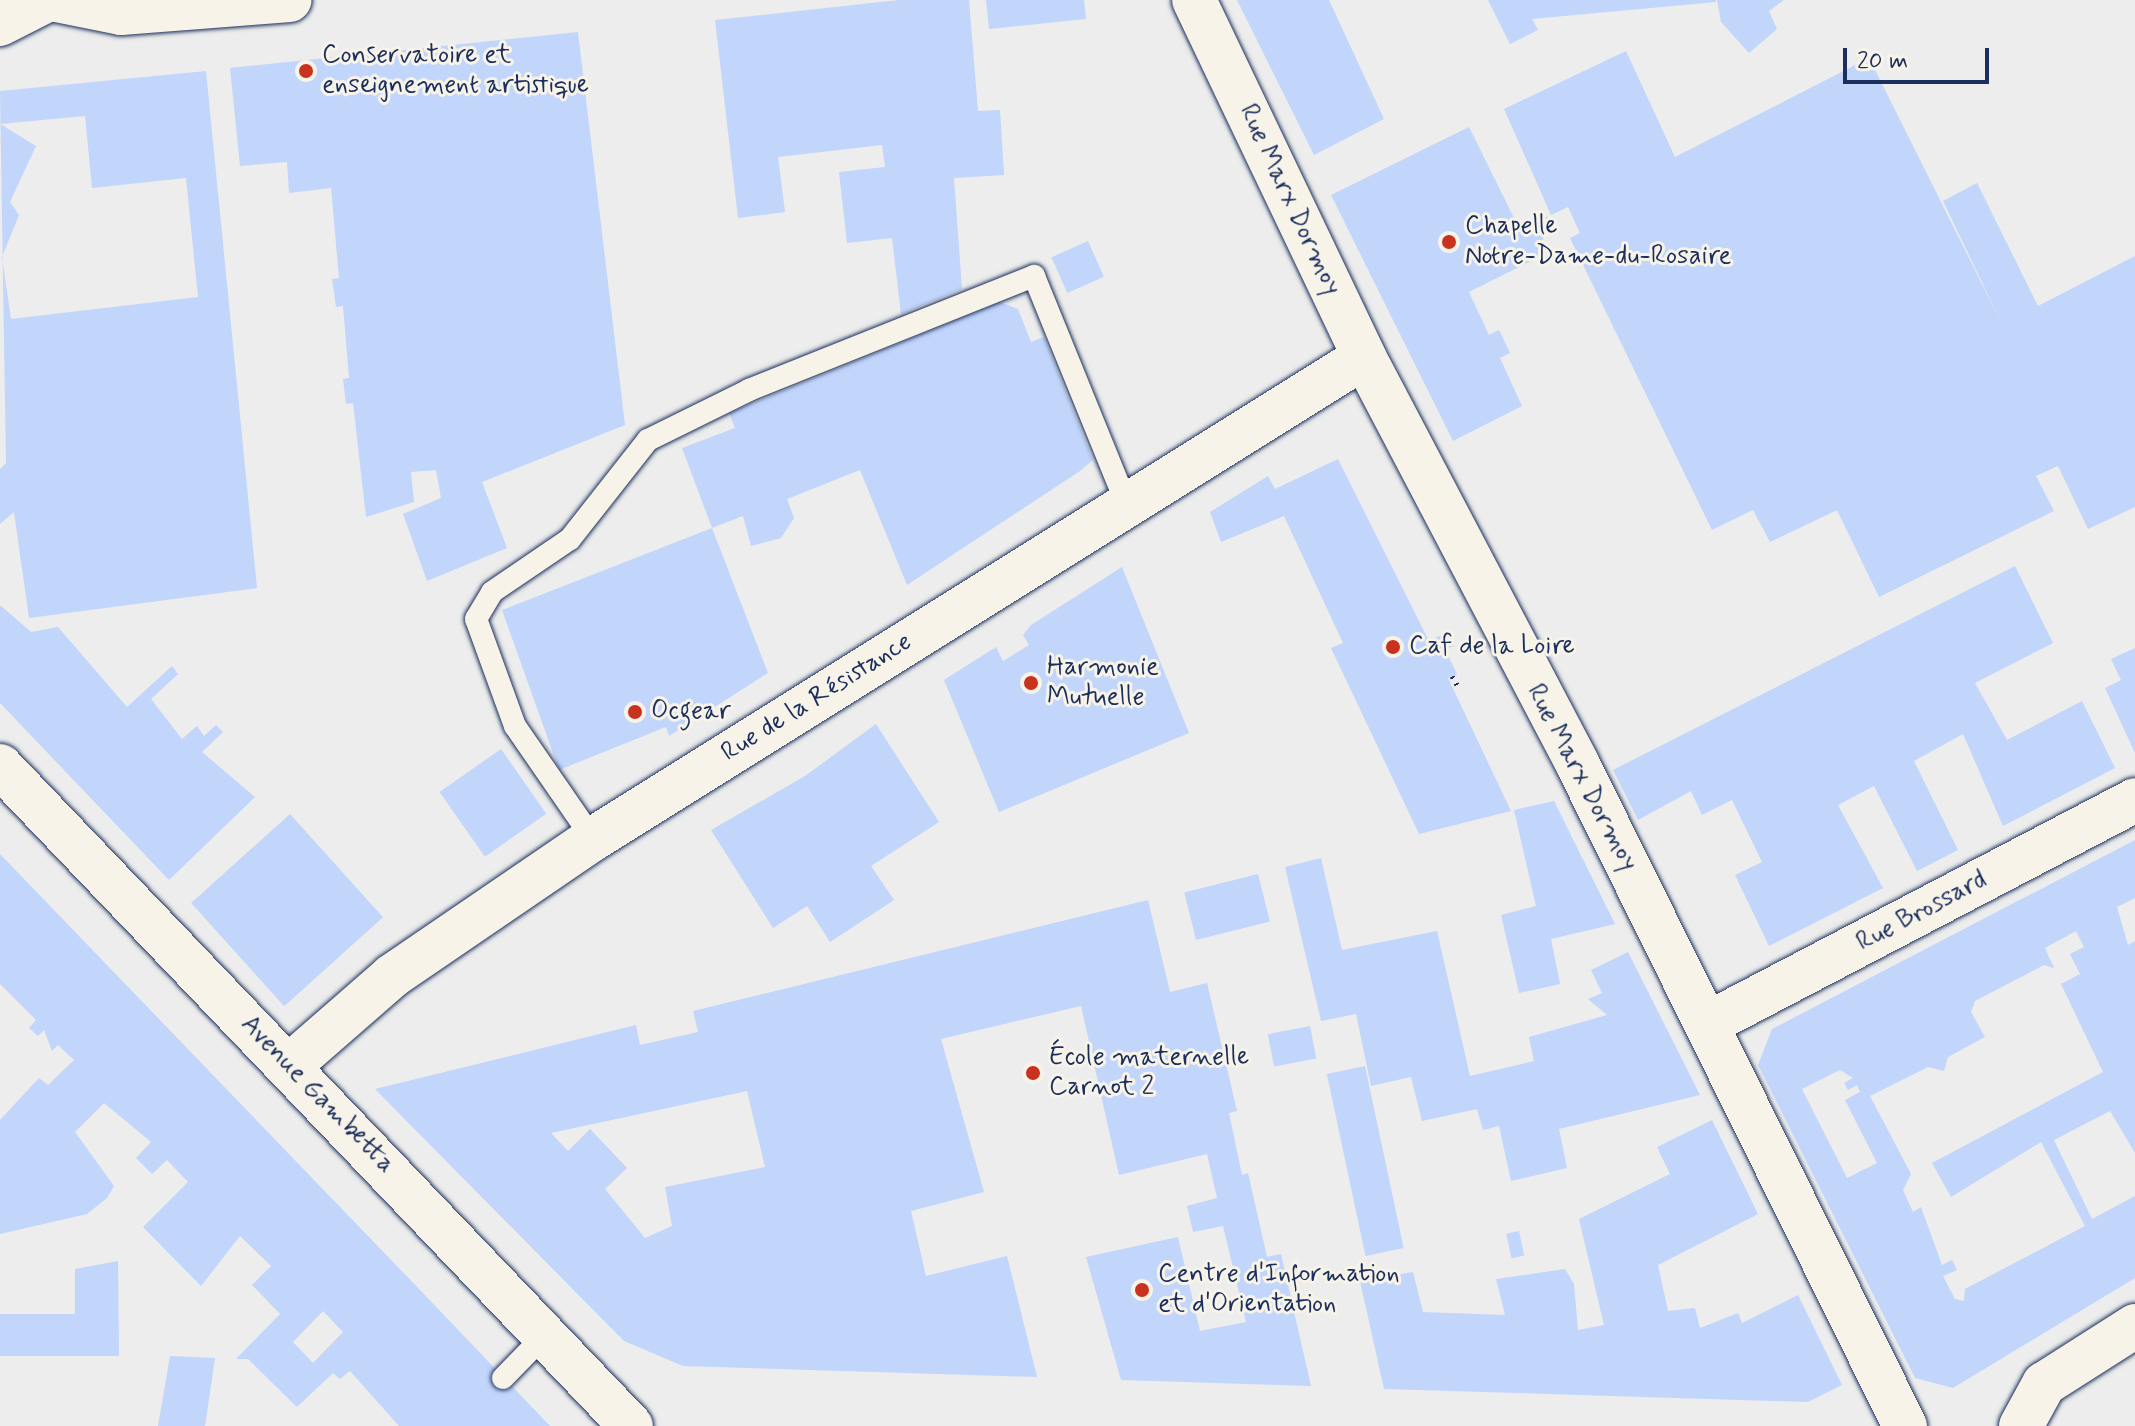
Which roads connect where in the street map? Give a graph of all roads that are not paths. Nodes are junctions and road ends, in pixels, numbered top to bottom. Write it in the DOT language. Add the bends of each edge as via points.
graph roads {
  1 [pos="47,0"];
  2 [pos="56,0"];
  3 [pos="289,0"];
  4 [pos="1194,0"];
  5 [pos="0,24"];
  6 [pos="1364,357"];
  7 [pos="1127,505"];
  8 [pos="0,766"];
  9 [pos="2135,800"];
  10 [pos="593,839"];
  11 [pos="1709,1023"];
  12 [pos="289,1066"];
  13 [pos="2135,1326"];
  14 [pos="546,1334"];
  15 [pos="503,1378"];
  16 [pos="631,1426"];
  17 [pos="1905,1426"];
  18 [pos="2021,1426"];
  1 -- 5 [label="street"];
  2 -- 3 [label="street" via="121,13"];
  4 -- 6 [label="street, Rue Marx Dormoy"];
  6 -- 7 [label="street, Rue de la Résistance"];
  6 -- 11 [label="street, Rue Marx Dormoy"];
  7 -- 10 [label="street, Rue de la Résistance"];
  7 -- 10 [label="lane" via="1034,276 749,390 648,440 570,539 492,592 476,619 515,726"];
  8 -- 12 [label="street, Avenue Gambetta"];
  9 -- 11 [label="street, Rue Brossard"];
  10 -- 12 [label="street, Rue de la Résistance" via="392,976"];
  11 -- 17 [label="street, Rue Marx Dormoy"];
  12 -- 14 [label="street, Avenue Gambetta"];
  13 -- 18 [label="street" via="2044,1384"];
  14 -- 15 [label="lane"];
  14 -- 16 [label="street, Avenue Gambetta"];
}
